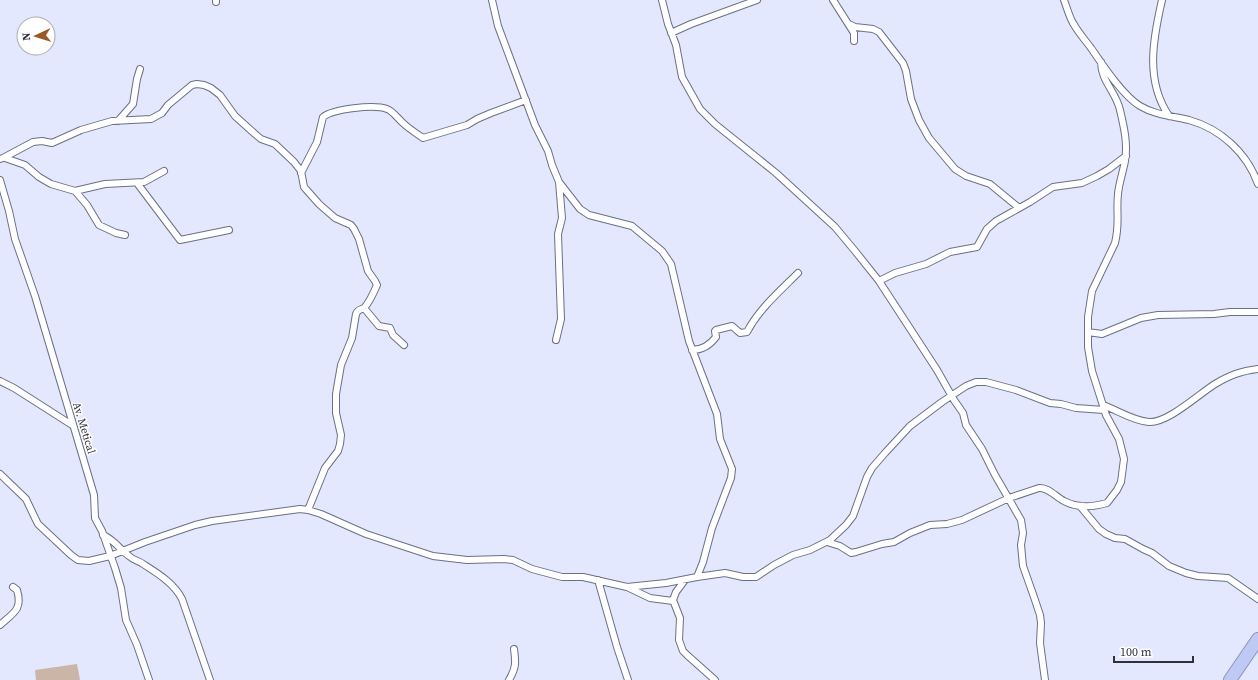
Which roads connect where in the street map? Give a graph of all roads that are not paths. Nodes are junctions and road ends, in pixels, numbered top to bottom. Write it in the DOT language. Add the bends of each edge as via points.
graph roads {
  1 [pos="492,0"];
  2 [pos="662,0"];
  3 [pos="757,0"];
  4 [pos="833,0"];
  5 [pos="1064,0"];
  6 [pos="1162,0"];
  7 [pos="849,24"];
  8 [pos="671,33"];
  9 [pos="854,41"];
  10 [pos="1101,62"];
  11 [pos="140,68"];
  12 [pos="526,100"];
  13 [pos="1168,116"];
  14 [pos="118,120"];
  15 [pos="1126,156"];
  16 [pos="2,158"];
  17 [pos="164,171"];
  18 [pos="301,173"];
  19 [pos="0,180"];
  20 [pos="559,182"];
  21 [pos="137,183"];
  22 [pos="1258,184"];
  23 [pos="75,191"];
  24 [pos="1019,208"];
  25 [pos="229,230"];
  26 [pos="125,235"];
  27 [pos="798,273"];
  28 [pos="879,281"];
  29 [pos="364,308"];
  30 [pos="1258,312"];
  31 [pos="1088,332"];
  32 [pos="556,340"];
  33 [pos="404,345"];
  34 [pos="692,350"];
  35 [pos="1258,369"];
  36 [pos="0,381"];
  37 [pos="951,396"];
  38 [pos="1103,407"];
  39 [pos="72,425"];
  40 [pos="0,474"];
  41 [pos="1009,498"];
  42 [pos="1080,506"];
  43 [pos="308,510"];
  44 [pos="103,534"];
  45 [pos="827,542"];
  46 [pos="123,551"];
  47 [pos="110,556"];
  48 [pos="697,577"];
  49 [pos="598,580"];
  50 [pos="685,580"];
  51 [pos="13,587"];
  52 [pos="627,587"];
  53 [pos="1258,599"];
  54 [pos="673,601"];
  55 [pos="0,625"];
  56 [pos="1258,639"];
  57 [pos="514,649"];
  58 [pos="147,678"];
  59 [pos="210,680"];
  60 [pos="509,680"];
  61 [pos="628,680"];
  62 [pos="715,680"];
  63 [pos="1045,680"];
  64 [pos="1230,680"];
  1 -- 12 [label="street" via="498,26"];
  2 -- 8 [label="street"];
  3 -- 8 [label="street"];
  4 -- 7 [label="street"];
  5 -- 10 [label="street" via="1074,24"];
  6 -- 13 [label="street" via="1153,42 1153,63 1156,89"];
  7 -- 9 [label="street" via="854,33"];
  7 -- 24 [label="street" via="855,28 879,32 903,63 911,99 919,120 929,138 955,169 966,176 990,184"];
  8 -- 28 [label="street" via="682,77 700,109 835,227"];
  10 -- 13 [label="street" via="1138,105"];
  10 -- 15 [label="street" via="1104,78 1120,108 1126,137"];
  11 -- 14 [label="street" via="133,104"];
  12 -- 18 [label="street" via="467,125 423,138 387,109 363,107 332,112 323,117 317,142"];
  12 -- 20 [label="street"];
  13 -- 22 [label="street" via="1201,125 1227,140 1246,159"];
  14 -- 16 [label="street" via="81,130 52,143 33,142"];
  14 -- 18 [label="street" via="151,119 162,113 192,85 204,85 220,95 236,116 261,139 280,148"];
  15 -- 24 [label="street" via="1109,169 1082,183 1053,187"];
  15 -- 31 [label="street" via="1118,192 1118,234 1091,295"];
  16 -- 23 [label="street" via="25,165 51,184"];
  17 -- 21 [label="street" via="147,181"];
  18 -- 29 [label="street" via="304,187 319,204 335,218 348,223 354,229 366,267 377,284"];
  19 -- 39 [label="street, Av. Metical" via="15,240 35,296"];
  20 -- 32 [label="street" via="562,218 558,234 561,319"];
  20 -- 34 [label="street" via="584,212 632,226 666,255"];
  21 -- 23 [label="street" via="105,184"];
  21 -- 25 [label="street" via="180,240"];
  23 -- 26 [label="street" via="99,225"];
  24 -- 28 [label="street" via="989,226 977,247 950,252 926,264 895,273"];
  27 -- 34 [label="street" via="766,305 747,332 740,333 732,326 716,330 716,337 710,344"];
  28 -- 37 [label="street"];
  29 -- 33 [label="street" via="380,326 389,328"];
  29 -- 43 [label="street" via="357,311 352,338 341,365 335,405 341,435 338,452 325,468"];
  30 -- 31 [label="street" via="1158,315 1141,318 1102,334"];
  31 -- 38 [label="street" via="1089,359"];
  34 -- 48 [label="street" via="717,414 722,444 732,469"];
  35 -- 38 [label="street" via="1236,373 1178,410 1151,422 1134,419"];
  36 -- 39 [label="street"];
  37 -- 38 [label="street" via="960,389 981,381 1016,390 1050,403 1076,408"];
  37 -- 41 [label="street" via="963,413 966,425"];
  37 -- 45 [label="street" via="910,426 878,460 867,477 853,516"];
  38 -- 42 [label="street" via="1119,439 1124,459 1121,482 1107,503"];
  39 -- 44 [label="street, Av. Metical" via="94,495 95,518"];
  40 -- 47 [label="street" via="26,498 38,524 71,555 78,560 89,561"];
  41 -- 42 [label="street" via="1042,488 1064,501"];
  41 -- 45 [label="street" via="962,520 922,528 894,542 856,552"];
  41 -- 63 [label="street" via="1022,526 1023,566 1040,620"];
  42 -- 53 [label="street" via="1106,534 1125,539 1152,553 1169,566 1186,573 1228,578"];
  43 -- 46 [label="street" via="281,511 212,521"];
  43 -- 49 [label="street" via="366,534 433,556 467,560 513,560 559,577"];
  44 -- 46 [label="street"];
  44 -- 47 [label="street, Av. Metical"];
  45 -- 48 [label="street" via="785,559 756,578 725,573"];
  46 -- 47 [label="street"];
  46 -- 59 [label="street" via="160,576 179,593"];
  47 -- 58 [label="street, Av. Metical" via="121,588 126,620"];
  48 -- 50 [label="street"];
  49 -- 52 [label="street"];
  49 -- 61 [label="street"];
  50 -- 52 [label="street"];
  50 -- 54 [label="street"];
  51 -- 55 [label="street" via="18,590 20,605 17,611"];
  52 -- 54 [label="street" via="650,598"];
  54 -- 62 [label="street" via="679,613 678,631 683,651"];
  56 -- 64 [label="highway"];
  57 -- 60 [label="street" via="515,668"];
}
